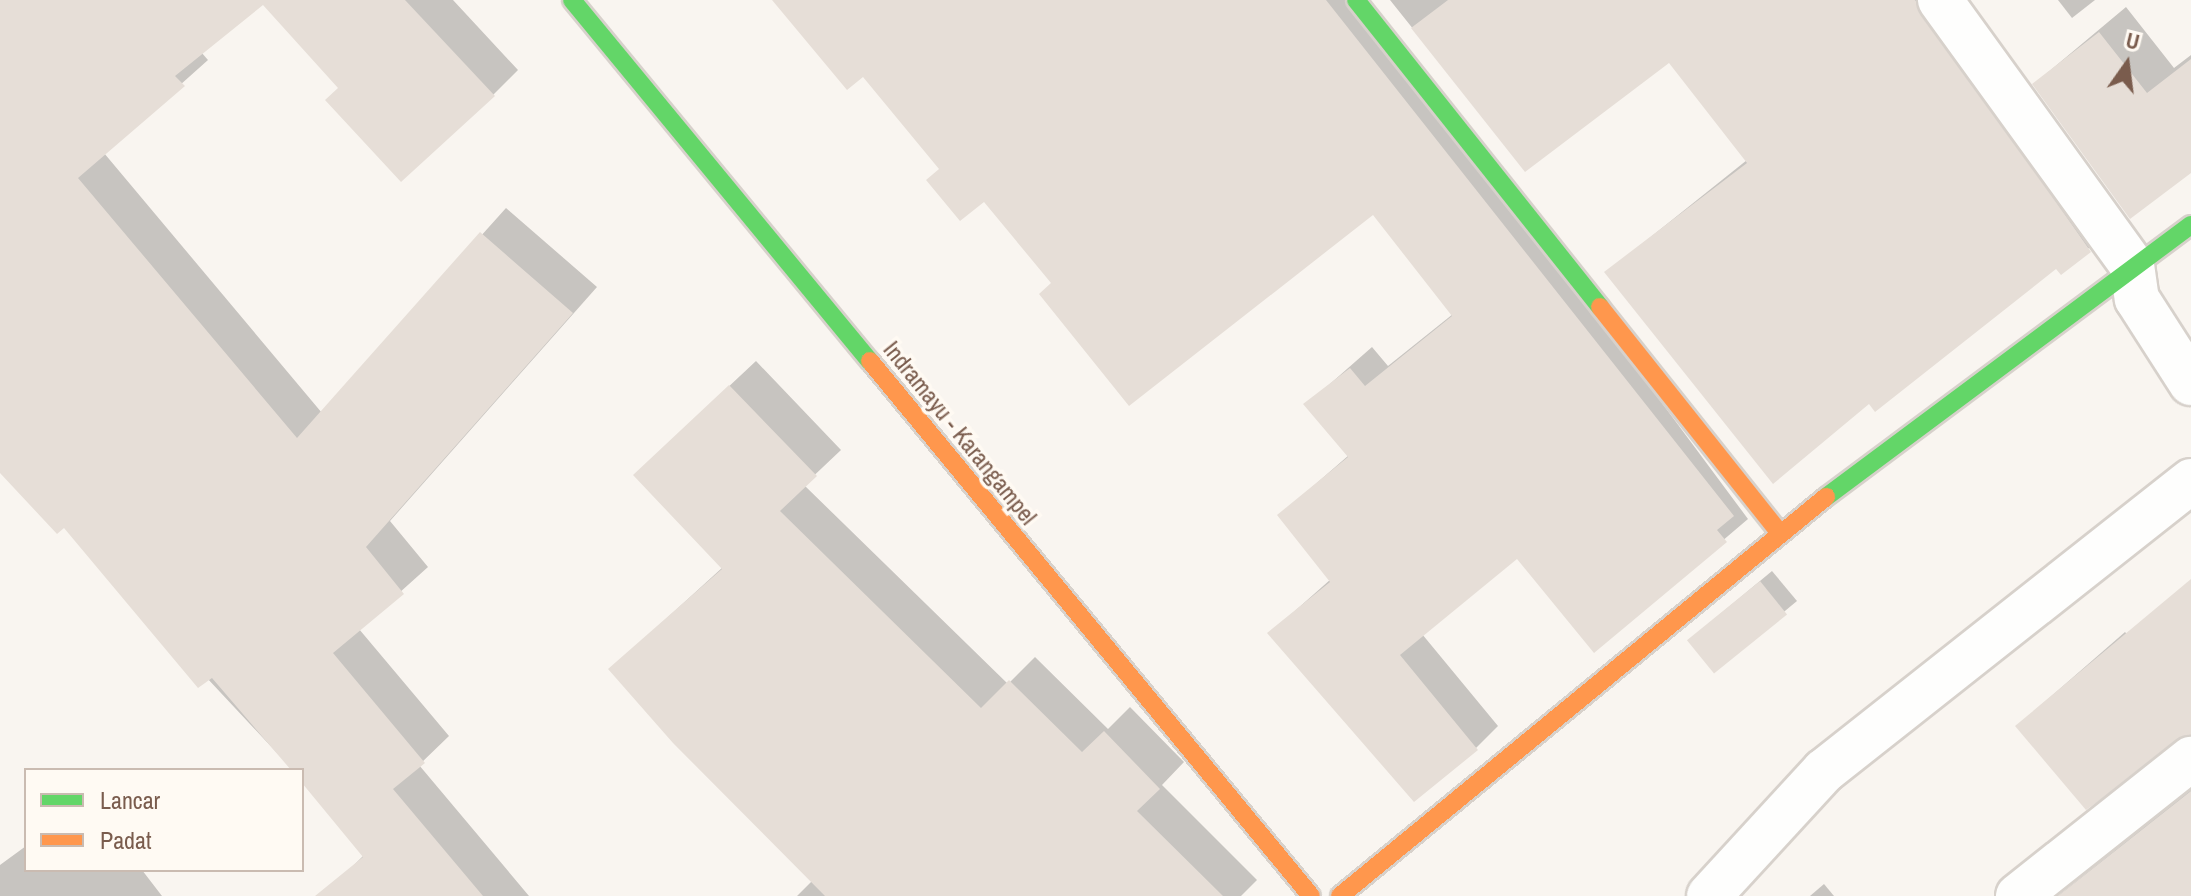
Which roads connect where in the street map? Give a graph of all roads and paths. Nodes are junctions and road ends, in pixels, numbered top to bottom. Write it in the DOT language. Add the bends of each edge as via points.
graph roads {
  1 [pos="572,0"];
  2 [pos="1356,0"];
  3 [pos="1940,0"];
  4 [pos="2191,225"];
  5 [pos="2134,282"];
  6 [pos="2191,383"];
  7 [pos="2191,481"];
  8 [pos="1779,532"];
  9 [pos="2191,759"];
  10 [pos="1311,896"];
  11 [pos="1340,896"];
  12 [pos="1709,896"];
  13 [pos="2018,896"];
  1 -- 10 [label="street, Indramayu - Karangampel"];
  2 -- 8 [label="street"];
  3 -- 5 [label="street"];
  4 -- 5 [label="street"];
  5 -- 6 [label="street"];
  5 -- 8 [label="street"];
  7 -- 12 [label="street" via="1824,771"];
  8 -- 11 [label="street"];
  9 -- 13 [label="street"];
}
